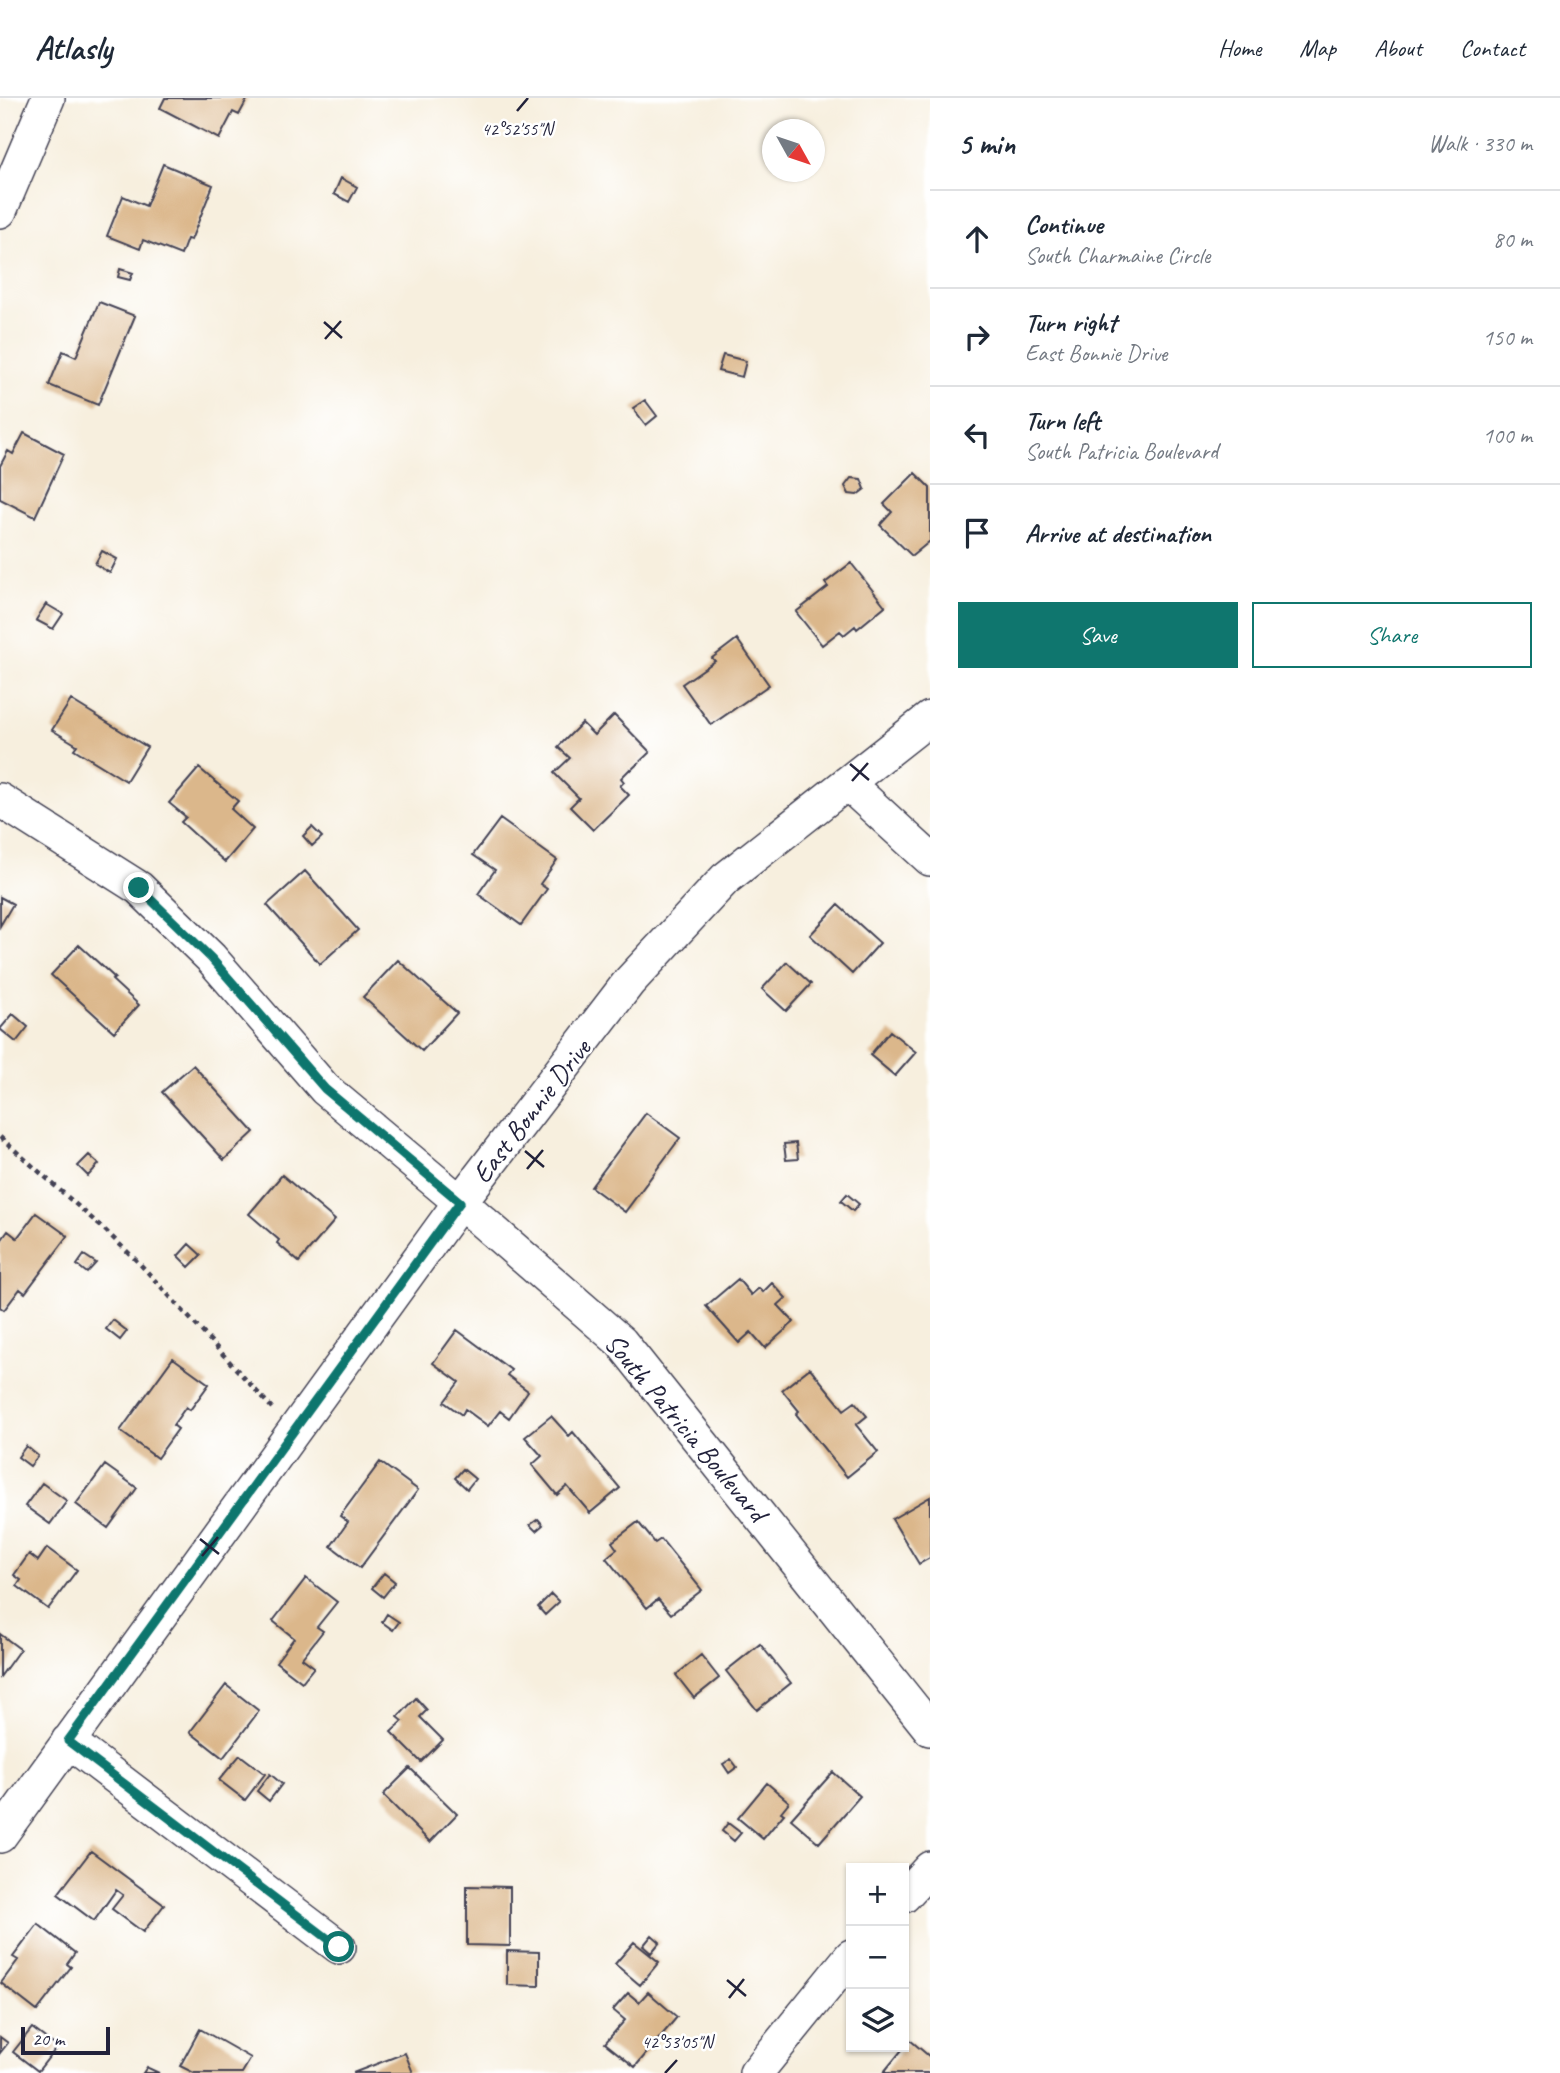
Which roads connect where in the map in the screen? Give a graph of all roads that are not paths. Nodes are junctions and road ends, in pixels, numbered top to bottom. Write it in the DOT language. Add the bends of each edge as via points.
graph roads {
  1 [pos="48,98"];
  2 [pos="0,211"];
  3 [pos="930,718"];
  4 [pos="847,783"];
  5 [pos="0,800"];
  6 [pos="930,859"];
  7 [pos="460,1202"];
  8 [pos="930,1729"];
  9 [pos="68,1741"];
  10 [pos="0,1836"];
  11 [pos="930,1868"];
  12 [pos="909,1891"];
  13 [pos="339,1947"];
  14 [pos="846,1962"];
  15 [pos="756,2073"];
  1 -- 2 [label="street"];
  3 -- 4 [label="street, East Bonnie Drive"];
  4 -- 6 [label="street"];
  4 -- 7 [label="street, East Bonnie Drive" via="725,879 629,982"];
  5 -- 7 [label="street, South Patricia Boulevard" via="139,888 211,958 325,1089"];
  7 -- 8 [label="street, South Patricia Boulevard" via="621,1342"];
  7 -- 9 [label="street, East Bonnie Drive"];
  9 -- 10 [label="street, East Bonnie Drive"];
  9 -- 13 [label="street"];
  11 -- 12 [label="street"];
  14 -- 15 [label="street"];
}
